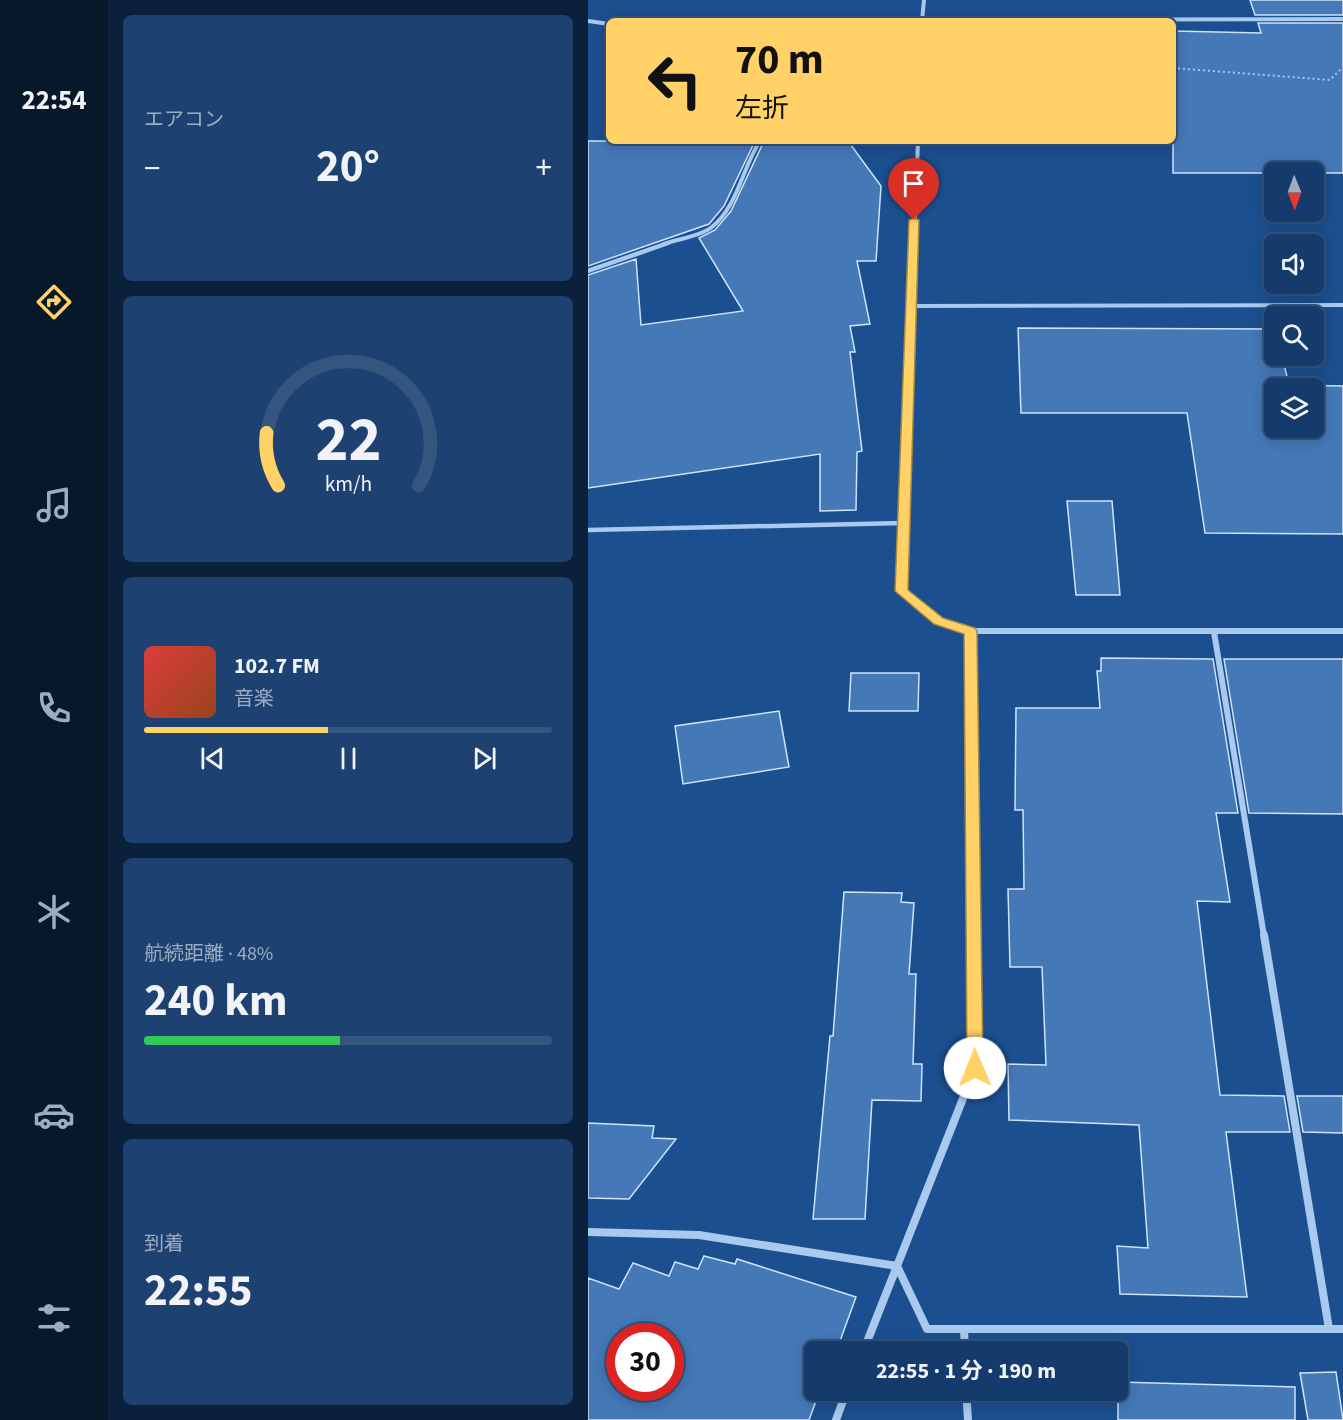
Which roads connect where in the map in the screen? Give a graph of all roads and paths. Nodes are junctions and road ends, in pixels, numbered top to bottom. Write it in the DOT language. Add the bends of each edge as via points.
graph roads {
  1 [pos="924,0"];
  2 [pos="922,18"];
  3 [pos="1343,19"];
  4 [pos="1176,20"];
  5 [pos="588,21"];
  6 [pos="606,24"];
  7 [pos="1343,67"];
  8 [pos="1176,68"];
  9 [pos="758,144"];
  10 [pos="918,144"];
  11 [pos="588,271"];
  12 [pos="1343,305"];
  13 [pos="911,306"];
  14 [pos="903,523"];
  15 [pos="588,530"];
  16 [pos="970,631"];
  17 [pos="1214,632"];
  18 [pos="1343,632"];
  19 [pos="588,1232"];
  20 [pos="897,1266"];
  21 [pos="963,1329"];
  22 [pos="1329,1329"];
  23 [pos="1343,1329"];
  24 [pos="867,1341"];
  25 [pos="964,1341"];
  26 [pos="844,1401"];
  27 [pos="967,1401"];
  28 [pos="836,1420"];
  29 [pos="968,1420"];
  1 -- 2 [label="street"];
  3 -- 4 [label="street"];
  5 -- 6 [label="street"];
  7 -- 8 [label="path" via="1330,80"];
  9 -- 11 [label="street" via="729,209 711,228"];
  10 -- 13 [label="street"];
  12 -- 13 [label="street"];
  13 -- 14 [label="street"];
  14 -- 15 [label="street"];
  14 -- 16 [label="street" via="902,591 938,621"];
  16 -- 17 [label="street"];
  16 -- 20 [label="street" via="975,1068"];
  17 -- 18 [label="street"];
  17 -- 22 [label="street"];
  19 -- 20 [label="street" via="699,1235"];
  20 -- 21 [label="street" via="927,1329"];
  20 -- 24 [label="street"];
  21 -- 22 [label="street"];
  21 -- 25 [label="street"];
  22 -- 23 [label="street"];
  26 -- 28 [label="street"];
  27 -- 29 [label="street"];
}
